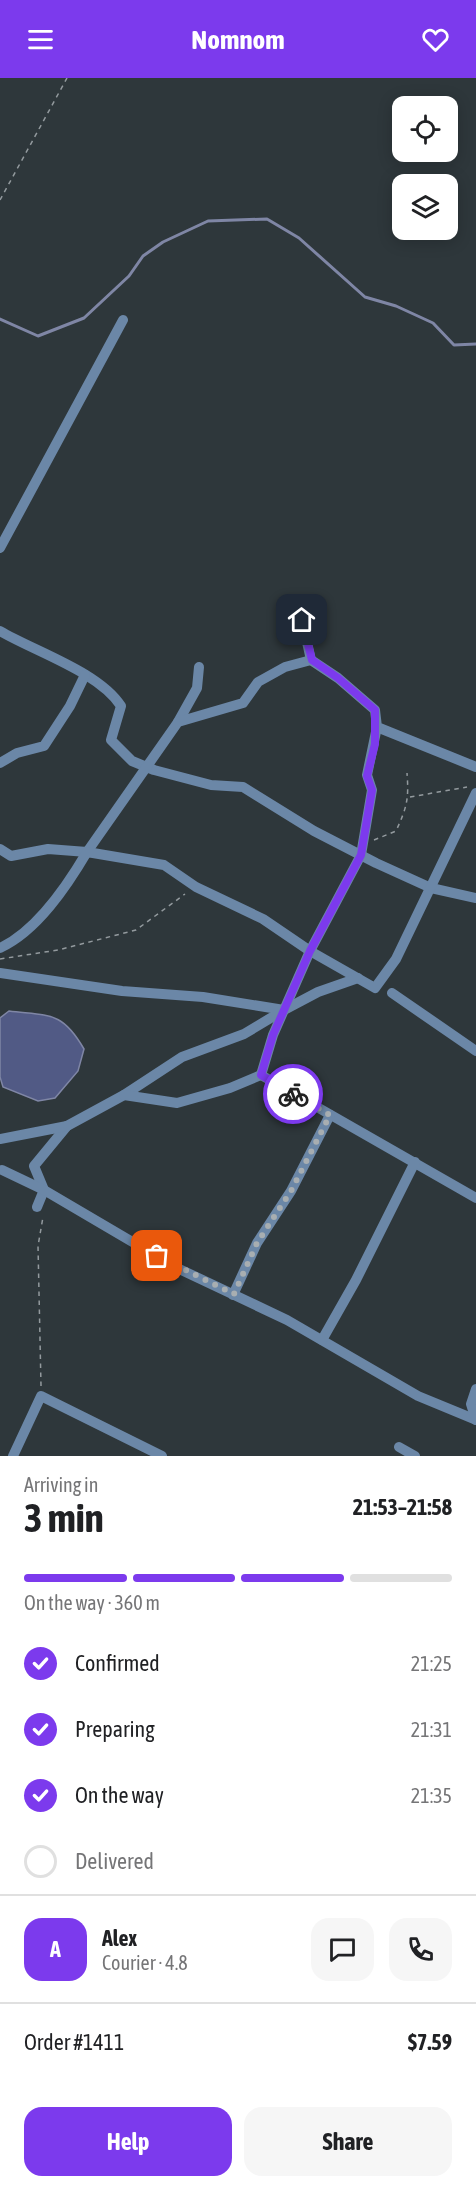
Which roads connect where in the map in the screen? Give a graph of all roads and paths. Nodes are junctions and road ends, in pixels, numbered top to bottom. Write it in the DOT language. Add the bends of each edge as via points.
graph roads {
  1 [pos="67,78"];
  2 [pos="0,200"];
  3 [pos="123,320"];
  4 [pos="0,548"];
  5 [pos="302,620"];
  6 [pos="0,631"];
  7 [pos="312,660"];
  8 [pos="200,668"];
  9 [pos="85,675"];
  10 [pos="178,722"];
  11 [pos="377,727"];
  12 [pos="0,763"];
  13 [pos="147,767"];
  14 [pos="476,767"];
  15 [pos="407,773"];
  16 [pos="476,786"];
  17 [pos="476,793"];
  18 [pos="409,798"];
  19 [pos="0,849"];
  20 [pos="362,850"];
  21 [pos="87,852"];
  22 [pos="196,887"];
  23 [pos="430,888"];
  24 [pos="476,898"];
  25 [pos="0,948"];
  26 [pos="310,951"];
  27 [pos="0,959"];
  28 [pos="0,973"];
  29 [pos="358,978"];
  30 [pos="392,993"];
  31 [pos="284,1010"];
  32 [pos="476,1052"];
  33 [pos="261,1075"];
  34 [pos="124,1095"];
  35 [pos="330,1115"];
  36 [pos="67,1126"];
  37 [pos="0,1139"];
  38 [pos="415,1162"];
  39 [pos="2,1170"];
  40 [pos="44,1190"];
  41 [pos="476,1198"];
  42 [pos="41,1207"];
  43 [pos="234,1294"];
  44 [pos="322,1340"];
  45 [pos="476,1389"];
  46 [pos="41,1396"];
  47 [pos="476,1420"];
  48 [pos="399,1447"];
  49 [pos="13,1456"];
  50 [pos="162,1456"];
  51 [pos="415,1456"];
  1 -- 2 [label="path"];
  3 -- 4 [label="street"];
  5 -- 7 [label="street"];
  6 -- 9 [label="street"];
  7 -- 10 [label="street" via="258,682 243,703"];
  7 -- 11 [label="street" via="375,710"];
  8 -- 10 [label="street" via="197,688"];
  9 -- 12 [label="street" via="44,746 17,753"];
  9 -- 13 [label="street" via="113,693 121,706 111,740 132,761"];
  10 -- 13 [label="street"];
  11 -- 14 [label="street"];
  11 -- 20 [label="street" via="367,776 372,790"];
  13 -- 20 [label="street" via="211,785 243,787 294,820"];
  13 -- 21 [label="street"];
  15 -- 18 [label="path"];
  16 -- 18 [label="path"];
  17 -- 23 [label="street"];
  18 -- 20 [label="path" via="396,831"];
  19 -- 21 [label="street" via="11,856 48,849"];
  20 -- 23 [label="street"];
  20 -- 26 [label="street"];
  21 -- 22 [label="street" via="164,865"];
  21 -- 25 [label="street" via="61,895 11,943"];
  22 -- 26 [label="street" via="263,919"];
  22 -- 27 [label="path" via="136,930 58,950"];
  23 -- 24 [label="street"];
  23 -- 29 [label="street" via="396,959 375,988"];
  26 -- 29 [label="street"];
  26 -- 31 [label="street"];
  28 -- 31 [label="street"];
  29 -- 31 [label="street" via="318,992"];
  30 -- 32 [label="street"];
  31 -- 33 [label="street"];
  31 -- 34 [label="street" via="244,1034 182,1057"];
  33 -- 34 [label="street" via="177,1103"];
  33 -- 35 [label="street"];
  34 -- 36 [label="street"];
  35 -- 38 [label="street"];
  35 -- 43 [label="street" via="291,1191 257,1243"];
  36 -- 37 [label="street"];
  36 -- 40 [label="street" via="34,1166"];
  38 -- 41 [label="street"];
  38 -- 44 [label="street"];
  39 -- 40 [label="street"];
  40 -- 42 [label="street"];
  40 -- 43 [label="street" via="175,1267"];
  42 -- 46 [label="path"];
  43 -- 44 [label="street"];
  44 -- 47 [label="street" via="418,1396"];
  45 -- 47 [label="street" via="471,1404"];
  46 -- 49 [label="street"];
  46 -- 50 [label="street"];
  48 -- 51 [label="street"];
}
